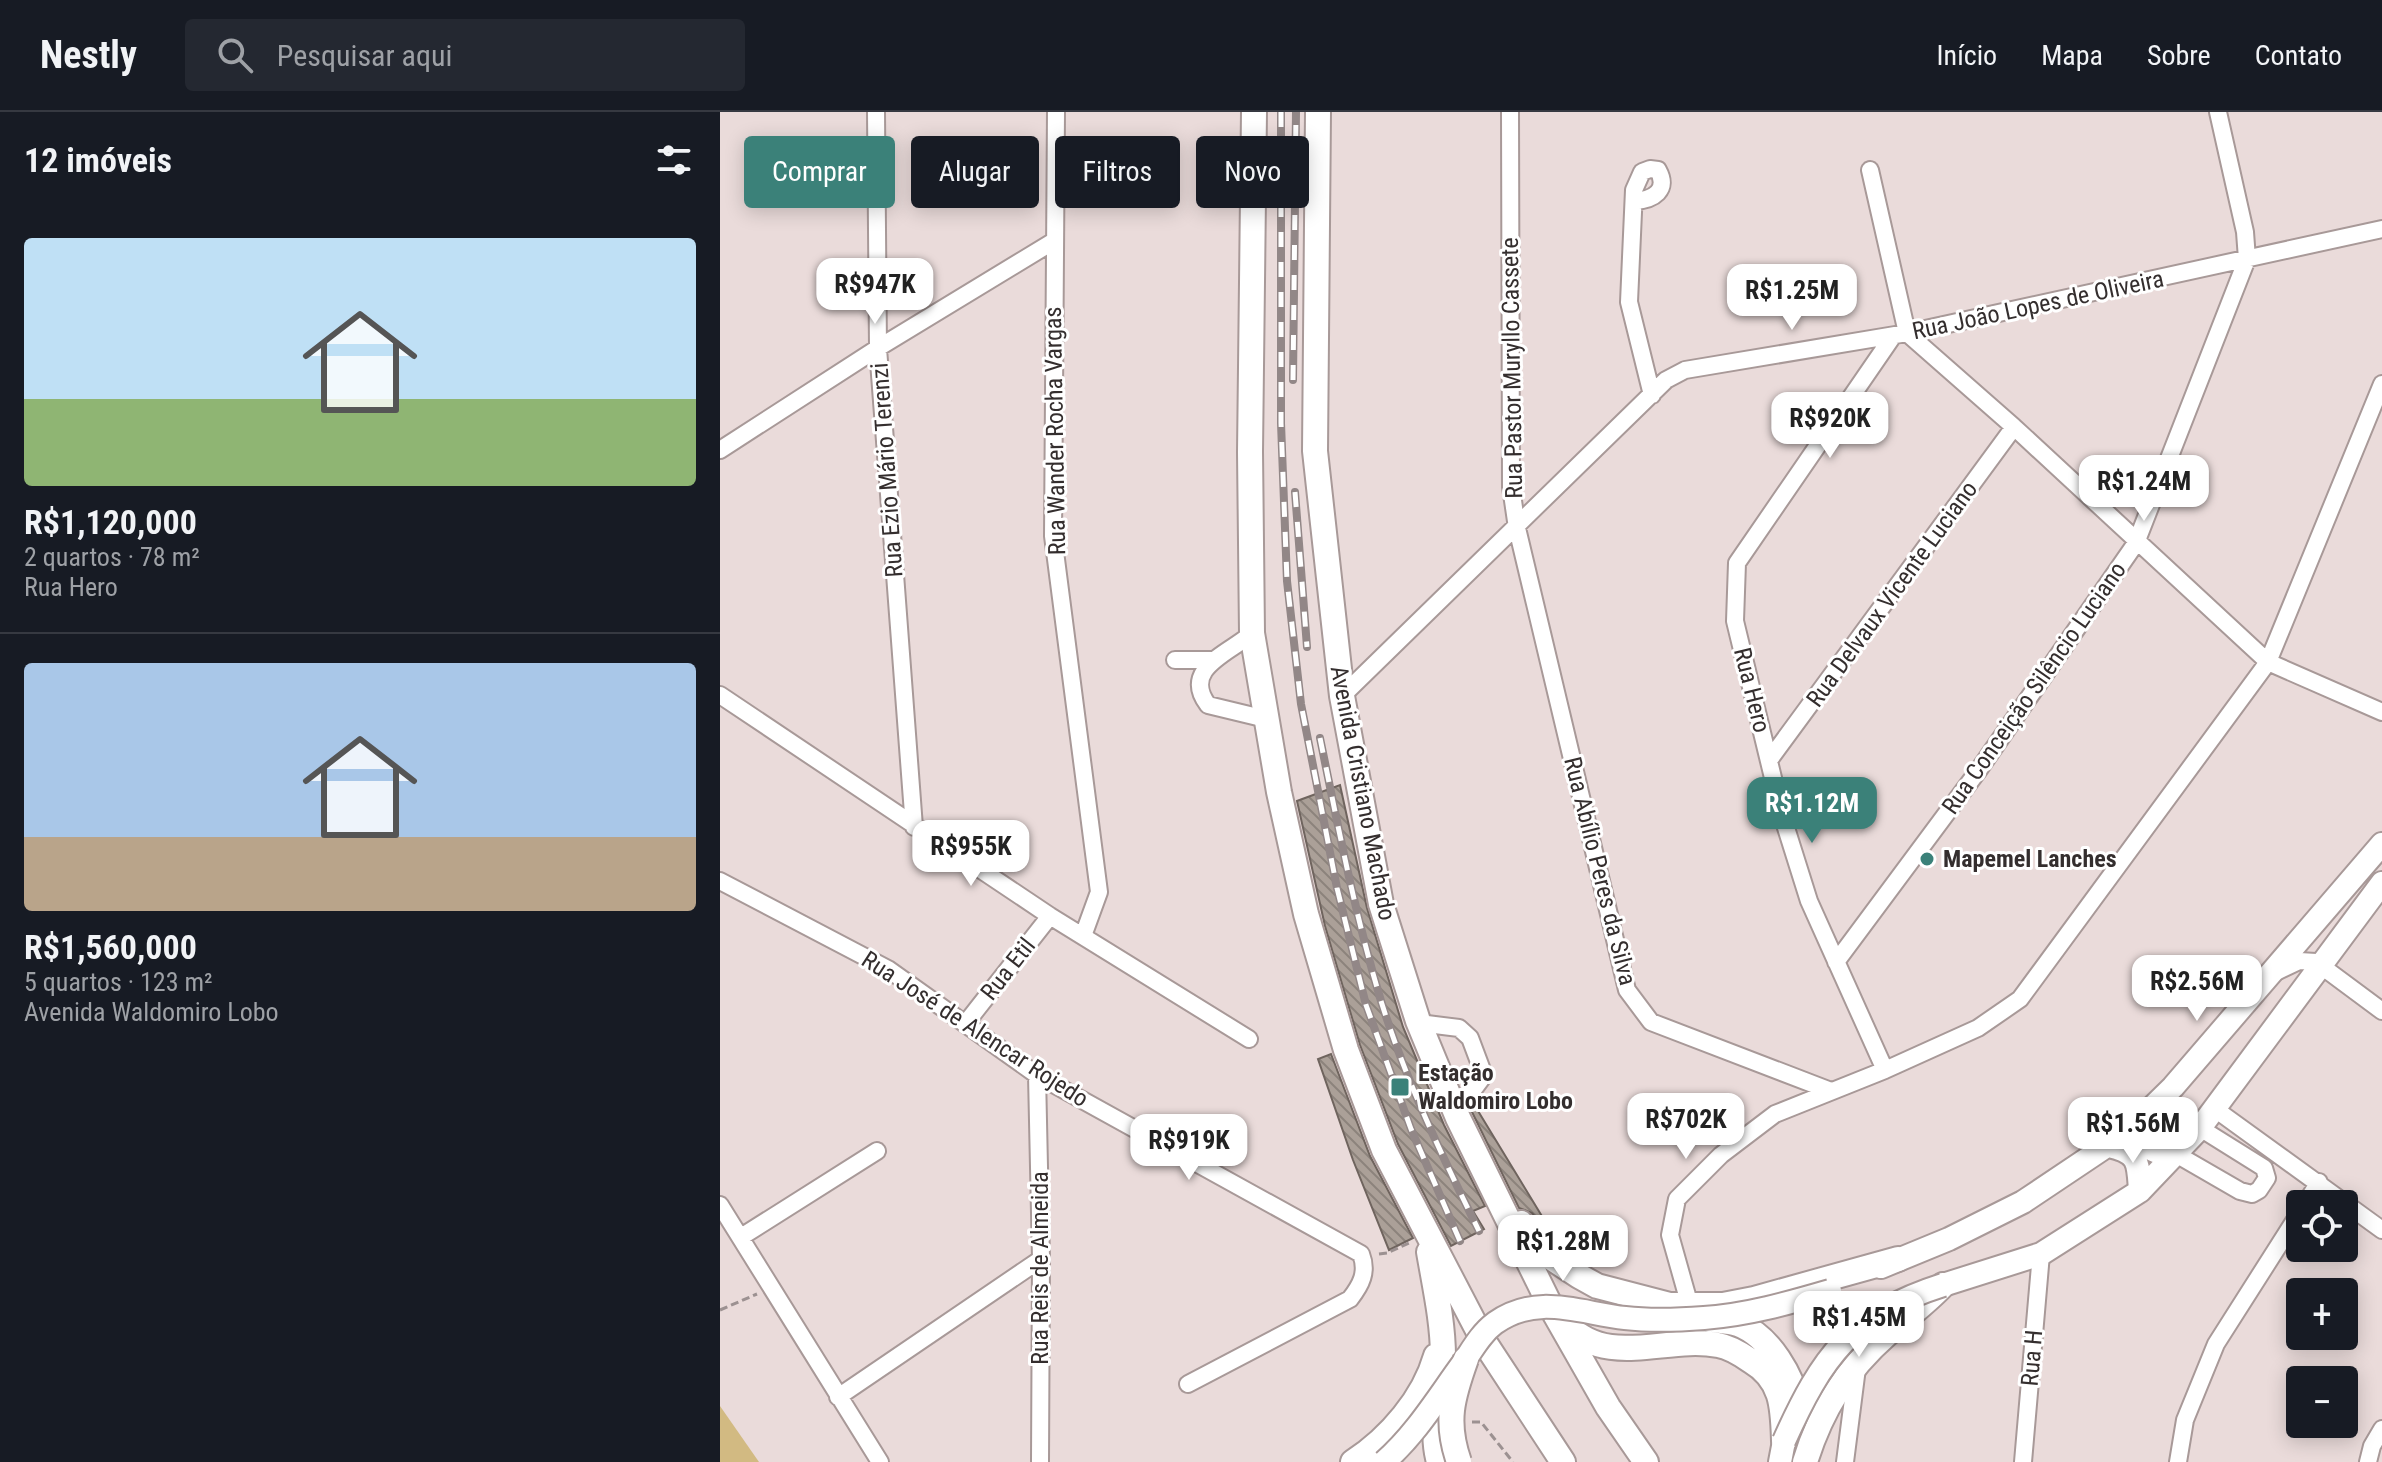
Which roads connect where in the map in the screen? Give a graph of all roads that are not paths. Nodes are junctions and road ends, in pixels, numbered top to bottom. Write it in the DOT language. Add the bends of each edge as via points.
graph roads {
  1 [pos="876,112"];
  2 [pos="1056,112"];
  3 [pos="1254,112"];
  4 [pos="1318,112"];
  5 [pos="1510,112"];
  6 [pos="2218,112"];
  7 [pos="1870,170"];
  8 [pos="1634,201"];
  9 [pos="2382,229"];
  10 [pos="1054,241"];
  11 [pos="2247,259"];
  12 [pos="1900,335"];
  13 [pos="878,348"];
  14 [pos="2382,384"];
  15 [pos="1652,395"];
  16 [pos="2014,427"];
  17 [pos="720,450"];
  18 [pos="1517,528"];
  19 [pos="2136,543"];
  20 [pos="1252,633"];
  21 [pos="1175,660"];
  22 [pos="1212,660"];
  23 [pos="2268,662"];
  24 [pos="720,695"];
  25 [pos="1342,696"];
  26 [pos="2382,712"];
  27 [pos="1266,719"];
  28 [pos="1770,759"];
  29 [pos="914,827"];
  30 [pos="2382,844"];
  31 [pos="720,881"];
  32 [pos="2382,883"];
  33 [pos="1050,916"];
  34 [pos="1083,936"];
  35 [pos="1836,962"];
  36 [pos="2320,965"];
  37 [pos="2256,989"];
  38 [pos="2382,1011"];
  39 [pos="966,1023"];
  40 [pos="1419,1023"];
  41 [pos="1249,1039"];
  42 [pos="1885,1070"];
  43 [pos="1037,1075"];
  44 [pos="1831,1091"];
  45 [pos="2215,1109"];
  46 [pos="1456,1113"];
  47 [pos="2137,1123"];
  48 [pos="2200,1128"];
  49 [pos="2109,1146"];
  50 [pos="877,1151"];
  51 [pos="2176,1154"];
  52 [pos="2319,1182"];
  53 [pos="2314,1190"];
  54 [pos="1495,1191"];
  55 [pos="2140,1191"];
  56 [pos="720,1205"];
  57 [pos="2382,1230"];
  58 [pos="1426,1234"];
  59 [pos="2286,1234"];
  60 [pos="741,1237"];
  61 [pos="2041,1254"];
  62 [pos="1041,1259"];
  63 [pos="1898,1259"];
  64 [pos="1943,1285"];
  65 [pos="1551,1307"];
  66 [pos="1697,1312"];
  67 [pos="1442,1334"];
  68 [pos="1466,1359"];
  69 [pos="1857,1363"];
  70 [pos="1188,1384"];
  71 [pos="838,1397"];
  72 [pos="2382,1429"];
  73 [pos="1787,1455"];
  74 [pos="880,1462"];
  75 [pos="1040,1462"];
  76 [pos="1353,1462"];
  77 [pos="1384,1462"];
  78 [pos="1439,1462"];
  79 [pos="1459,1462"];
  80 [pos="1563,1462"];
  81 [pos="1646,1462"];
  82 [pos="1805,1462"];
  83 [pos="1845,1462"];
  84 [pos="2023,1462"];
  85 [pos="2178,1462"];
  86 [pos="2368,1462"];
  1 -- 13 [label="street, Rua Ezio Mário Terenzi"];
  2 -- 10 [label="street, Rua Wander Rocha Vargas"];
  3 -- 20 [label="highway"];
  4 -- 25 [label="highway, Avenida Cristiano Machado" via="1315,451"];
  5 -- 18 [label="street, Rua Pastor Muryllo Cassete" via="1511,487"];
  6 -- 11 [label="street"];
  7 -- 12 [label="street"];
  8 -- 15 [label="street" via="1629,302"];
  9 -- 11 [label="street, Rua João Lopes de Oliveira"];
  10 -- 13 [label="street"];
  10 -- 34 [label="street, Rua Wander Rocha Vargas" via="1053,536 1099,892"];
  11 -- 12 [label="street, Rua João Lopes de Oliveira"];
  11 -- 19 [label="street, Rua Conceição Silêncio Luciano"];
  12 -- 15 [label="street, Rua João Lopes de Oliveira" via="1685,370"];
  12 -- 16 [label="street"];
  12 -- 28 [label="street, Rua Hero" via="1737,563 1735,621"];
  13 -- 17 [label="street"];
  13 -- 29 [label="street, Rua Ezio Mário Terenzi"];
  14 -- 23 [label="street"];
  15 -- 18 [label="street, Rua João Lopes de Oliveira"];
  16 -- 19 [label="street"];
  16 -- 28 [label="street, Rua Delvaux Vicente Luciano"];
  18 -- 25 [label="street, Rua João Lopes de Oliveira"];
  18 -- 44 [label="street, Rua Abílio Peres da Silva" via="1627,990 1651,1022"];
  19 -- 23 [label="street"];
  19 -- 35 [label="street, Rua Conceição Silêncio Luciano" via="1978,771"];
  20 -- 22 [label="street"];
  20 -- 27 [label="highway"];
  21 -- 22 [label="street"];
  22 -- 27 [label="street" via="1200,679 1208,705"];
  23 -- 26 [label="street"];
  23 -- 42 [label="street" via="2020,999 1978,1028"];
  24 -- 29 [label="street"];
  25 -- 40 [label="highway, Avenida Cristiano Machado" via="1381,904"];
  27 -- 58 [label="highway" via="1306,914 1346,1050 1384,1150"];
  28 -- 35 [label="street, Rua Hero" via="1809,901"];
  29 -- 33 [label="street"];
  30 -- 37 [label="main road"];
  31 -- 39 [label="street, Rua José de Alencar Rojedo" via="888,969"];
  32 -- 36 [label="main road"];
  33 -- 34 [label="street"];
  33 -- 39 [label="street, Rua Etil"];
  34 -- 41 [label="street"];
  35 -- 42 [label="street, Rua Hero"];
  36 -- 37 [label="street" via="2294,962"];
  36 -- 38 [label="street"];
  36 -- 45 [label="main road"];
  37 -- 47 [label="main road"];
  39 -- 43 [label="street, Rua José de Alencar Rojedo"];
  40 -- 46 [label="highway, Avenida Cristiano Machado"];
  40 -- 46 [label="street" via="1459,1028 1470,1038 1482,1078"];
  42 -- 44 [label="street"];
  43 -- 62 [label="street, Rua Reis de Almeida"];
  43 -- 70 [label="street, Rua José de Alencar Rojedo" via="1361,1254 1364,1274 1350,1299"];
  44 -- 66 [label="street" via="1775,1114 1721,1155 1677,1199 1670,1235"];
  45 -- 48 [label="main road"];
  45 -- 52 [label="street"];
  46 -- 54 [label="highway, Avenida Cristiano Machado"];
  47 -- 49 [label="main road"];
  47 -- 51 [label="main road" via="2148,1148"];
  48 -- 51 [label="main road"];
  48 -- 51 [label="street" via="2264,1168 2267,1178 2259,1190 2240,1191"];
  49 -- 55 [label="main road" via="2135,1159"];
  49 -- 63 [label="main road" via="2023,1202"];
  50 -- 60 [label="street"];
  51 -- 55 [label="main road"];
  52 -- 53 [label="street"];
  52 -- 57 [label="street"];
  54 -- 65 [label="highway, Avenida Cristiano Machado"];
  54 -- 66 [label="highway" via="1547,1255 1579,1276 1597,1286"];
  55 -- 61 [label="main road"];
  56 -- 60 [label="street"];
  58 -- 67 [label="highway"];
  58 -- 80 [label="highway" via="1483,1340"];
  59 -- 85 [label="street" via="2216,1344 2185,1420"];
  60 -- 71 [label="street"];
  61 -- 64 [label="main road"];
  61 -- 84 [label="street, Rua H"];
  62 -- 71 [label="street"];
  62 -- 75 [label="street, Rua Reis de Almeida"];
  63 -- 66 [label="highway"];
  63 -- 66 [label="main road, bridge" via="1830,1291 1775,1307"];
  64 -- 69 [label="highway"];
  64 -- 73 [label="main road, bridge" via="1906,1297 1863,1322 1833,1352 1798,1411"];
  65 -- 73 [label="highway, bridge" via="1576,1335 1594,1345 1618,1349 1692,1343 1720,1345 1740,1354 1759,1366 1782,1398"];
  65 -- 81 [label="highway, Avenida Cristiano Machado"];
  66 -- 68 [label="main road, bridge" via="1627,1319 1542,1306 1493,1324"];
  66 -- 73 [label="highway" via="1740,1324 1767,1345 1788,1373 1800,1413"];
  67 -- 76 [label="highway" via="1417,1398"];
  67 -- 78 [label="highway" via="1435,1447"];
  68 -- 77 [label="main road, bridge"];
  68 -- 79 [label="highway, bridge" via="1449,1421"];
  69 -- 82 [label="highway" via="1832,1395"];
  69 -- 83 [label="street"];
  71 -- 74 [label="street"];
  72 -- 86 [label="street"];
}
